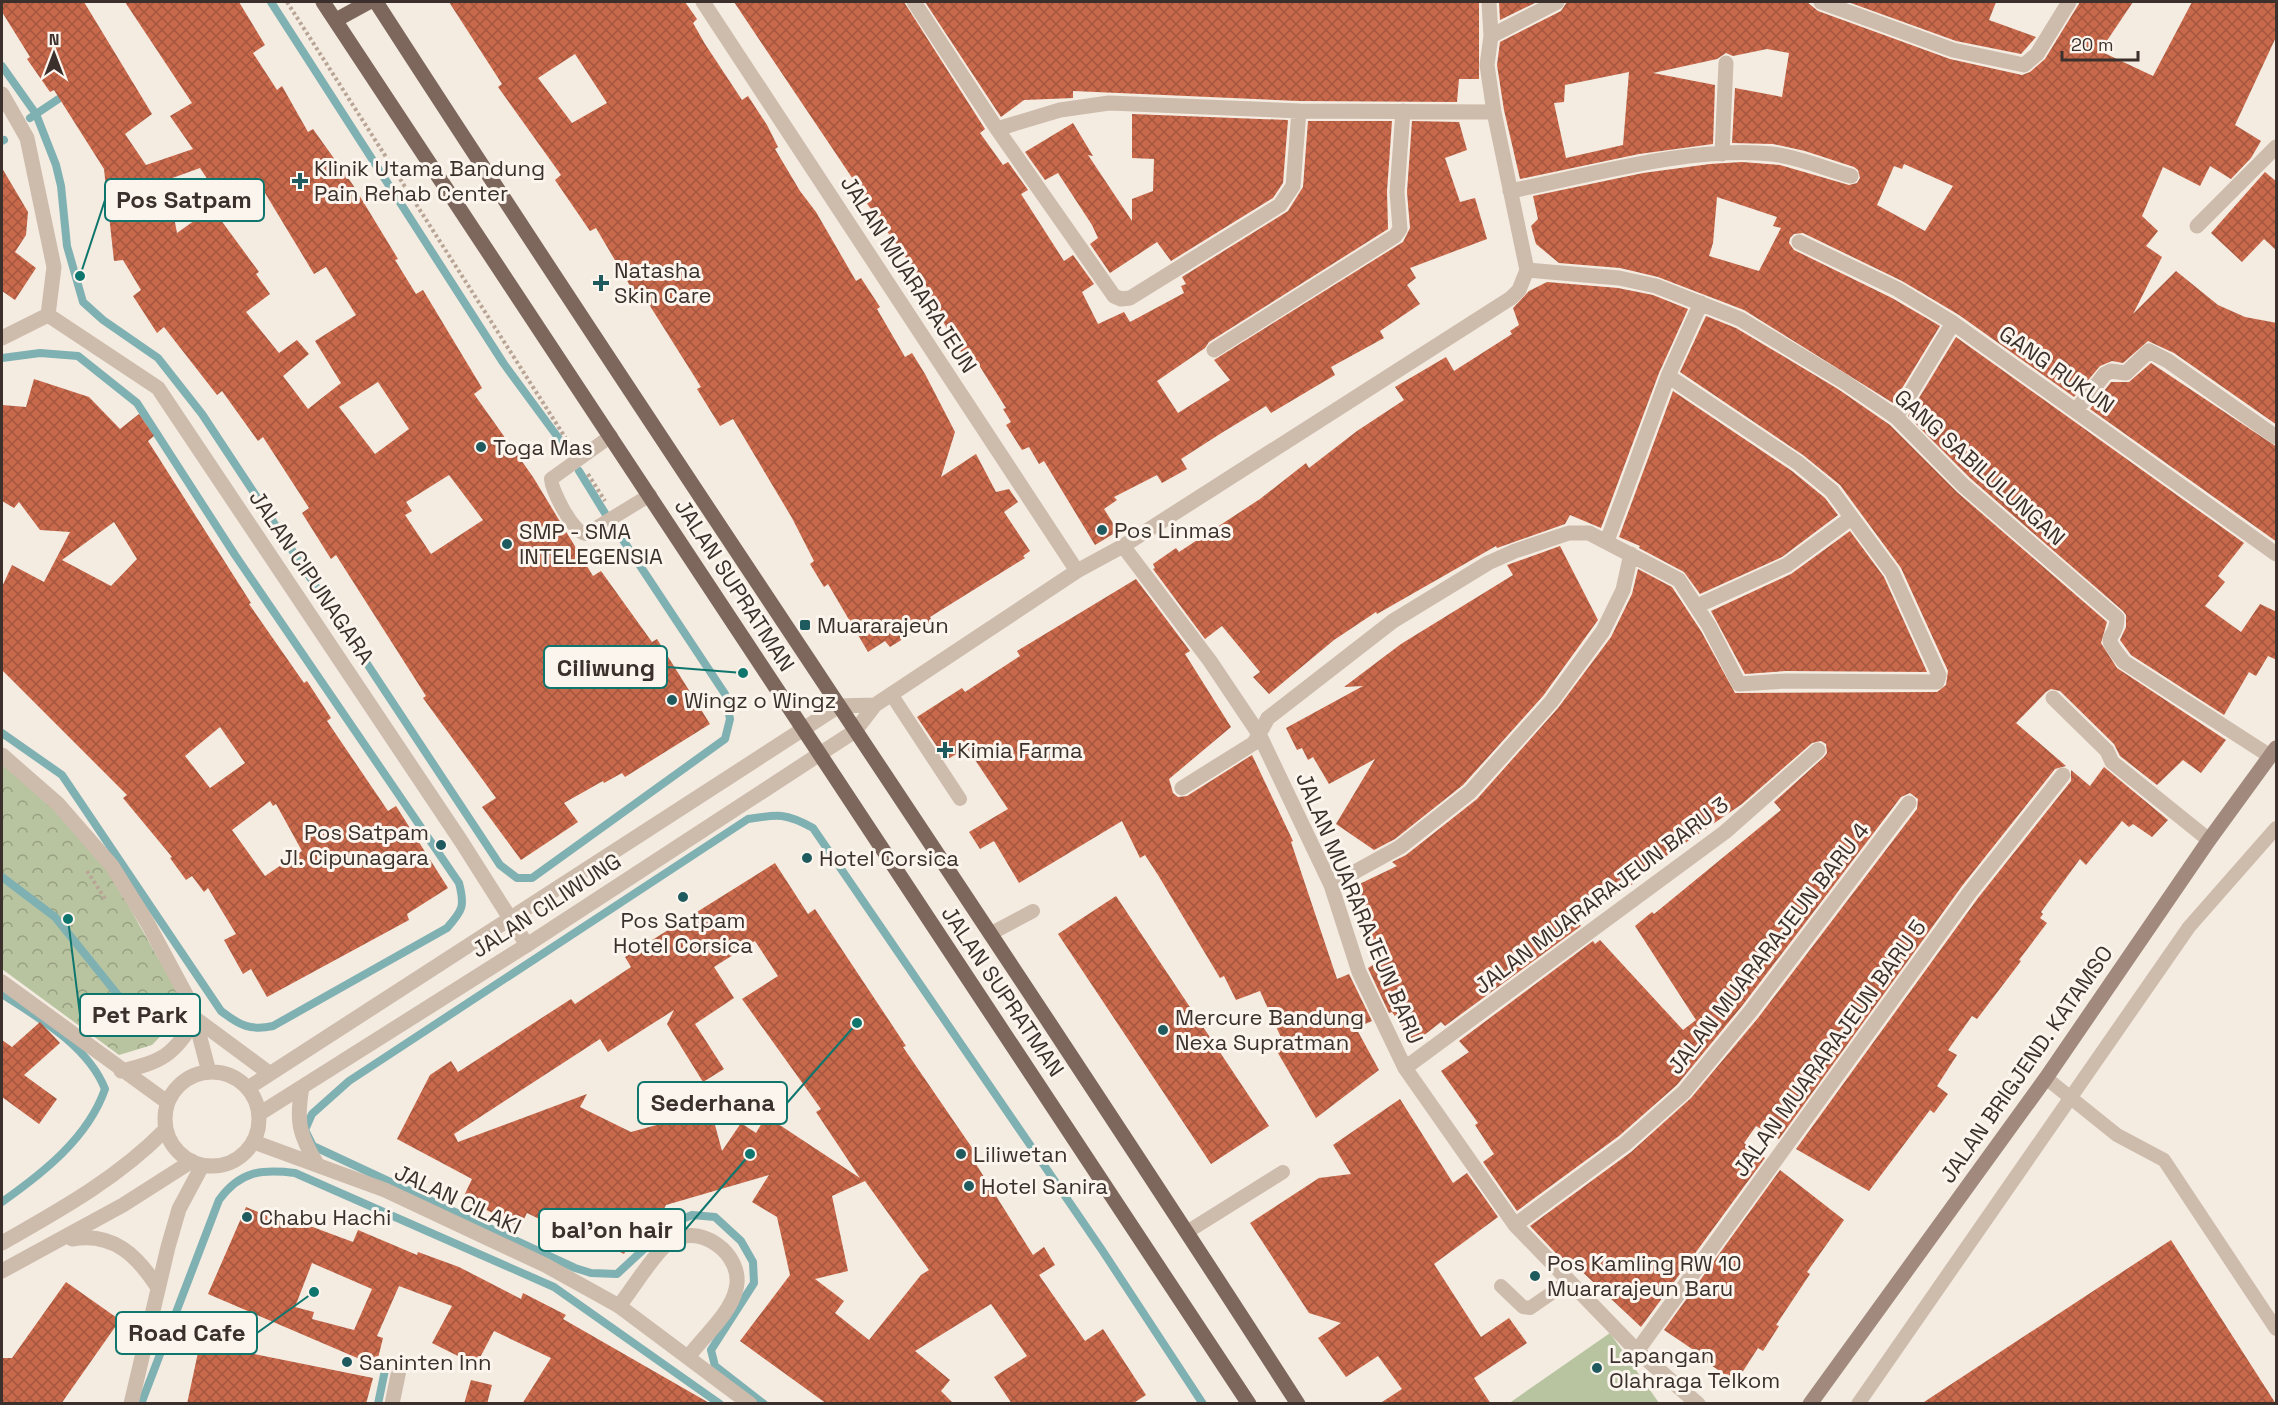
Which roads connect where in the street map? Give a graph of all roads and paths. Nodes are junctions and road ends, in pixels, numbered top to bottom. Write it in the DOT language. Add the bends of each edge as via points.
graph roads {
  1 [pos="287,2"];
  2 [pos="323,2"];
  3 [pos="369,2"];
  4 [pos="376,2"];
  5 [pos="703,2"];
  6 [pos="914,2"];
  7 [pos="1489,2"];
  8 [pos="1557,2"];
  9 [pos="1821,2"];
  10 [pos="2069,2"];
  11 [pos="336,20"];
  12 [pos="1491,36"];
  13 [pos="1726,63"];
  14 [pos="2,94"];
  15 [pos="1299,111"];
  16 [pos="1403,111"];
  17 [pos="1494,112"];
  18 [pos="997,129"];
  19 [pos="2277,147"];
  20 [pos="1722,154"];
  21 [pos="1851,176"];
  22 [pos="1510,191"];
  23 [pos="2197,226"];
  24 [pos="1799,242"];
  25 [pos="1527,270"];
  26 [pos="1701,303"];
  27 [pos="48,315"];
  28 [pos="1953,323"];
  29 [pos="2,338"];
  30 [pos="1215,350"];
  31 [pos="1668,376"];
  32 [pos="2076,410"];
  33 [pos="1896,417"];
  34 [pos="610,436"];
  35 [pos="2277,437"];
  36 [pos="578,458"];
  37 [pos="650,495"];
  38 [pos="614,517"];
  39 [pos="1851,518"];
  40 [pos="1606,541"];
  41 [pos="1123,546"];
  42 [pos="1631,554"];
  43 [pos="2277,554"];
  44 [pos="1077,571"];
  45 [pos="1697,606"];
  46 [pos="891,694"];
  47 [pos="2053,698"];
  48 [pos="875,705"];
  49 [pos="839,706"];
  50 [pos="803,731"];
  51 [pos="855,731"];
  52 [pos="1259,734"];
  53 [pos="1818,750"];
  54 [pos="2273,752"];
  55 [pos="2,755"];
  56 [pos="819,755"];
  57 [pos="2063,776"];
  58 [pos="1182,788"];
  59 [pos="960,799"];
  60 [pos="1909,803"];
  61 [pos="2277,828"];
  62 [pos="2209,840"];
  63 [pos="83,866"];
  64 [pos="1331,885"];
  65 [pos="110,905"];
  66 [pos="1033,911"];
  67 [pos="509,918"];
  68 [pos="990,934"];
  69 [pos="527,945"];
  70 [pos="2,982"];
  71 [pos="163,992"];
  72 [pos="196,1019"];
  73 [pos="158,1023"];
  74 [pos="1405,1068"];
  75 [pos="121,1071"];
  76 [pos="209,1072"];
  77 [pos="269,1073"];
  78 [pos="2046,1078"];
  79 [pos="302,1087"];
  80 [pos="248,1088"];
  81 [pos="2071,1098"];
  82 [pos="167,1102"];
  83 [pos="259,1114"];
  84 [pos="165,1130"];
  85 [pos="254,1142"];
  86 [pos="197,1164"];
  87 [pos="317,1164"];
  88 [pos="1282,1172"];
  89 [pos="1515,1225"];
  90 [pos="1187,1232"];
  91 [pos="62,1240"];
  92 [pos="2,1243"];
  93 [pos="2,1271"];
  94 [pos="1569,1281"];
  95 [pos="1501,1286"];
  96 [pos="158,1288"];
  97 [pos="619,1306"];
  98 [pos="2277,1329"];
  99 [pos="1637,1351"];
  100 [pos="689,1356"];
  101 [pos="399,1370"];
  102 [pos="131,1404"];
  103 [pos="392,1404"];
  104 [pos="750,1404"];
  105 [pos="1249,1404"];
  106 [pos="1298,1404"];
  107 [pos="1698,1404"];
  108 [pos="1809,1404"];
  109 [pos="1858,1404"];
  1 -- 36 [label="path"];
  2 -- 11 [label="main road, JALAN SUPRATMAN"];
  3 -- 11 [label="main road"];
  4 -- 49 [label="main road, JALAN SUPRATMAN"];
  5 -- 44 [label="street, JALAN MUARARAJEUN"];
  6 -- 18 [label="street"];
  7 -- 12 [label="street"];
  8 -- 12 [label="street"];
  9 -- 10 [label="street" via="1953,50 2024,65 2037,54"];
  11 -- 34 [label="main road, JALAN SUPRATMAN"];
  12 -- 17 [label="street" via="1487,65"];
  13 -- 20 [label="street"];
  14 -- 27 [label="street" via="27,138 54,267"];
  15 -- 16 [label="street"];
  15 -- 18 [label="street" via="1109,103 1060,110"];
  15 -- 18 [label="street" via="1293,186 1280,205 1130,298 1121,299 1114,296"];
  16 -- 17 [label="street"];
  16 -- 30 [label="street" via="1397,192 1400,229 1395,236"];
  17 -- 22 [label="street"];
  19 -- 23 [label="street"];
  20 -- 21 [label="street" via="1772,154"];
  20 -- 22 [label="street" via="1676,158"];
  22 -- 25 [label="street"];
  24 -- 28 [label="street, GANG RUKUN" via="1897,289"];
  25 -- 26 [label="street, GANG SABILULUNGAN" via="1619,278 1656,286"];
  25 -- 41 [label="street" via="1511,298"];
  26 -- 31 [label="street"];
  26 -- 33 [label="street, GANG SABILULUNGAN" via="1740,319"];
  27 -- 29 [label="street"];
  27 -- 67 [label="street, JALAN CIPUNAGARA" via="158,388"];
  28 -- 32 [label="street, GANG RUKUN"];
  28 -- 33 [label="street"];
  31 -- 39 [label="street" via="1798,463 1832,491"];
  31 -- 40 [label="street"];
  32 -- 35 [label="street" via="2105,374 2126,373 2149,351"];
  32 -- 43 [label="street, GANG RUKUN"];
  33 -- 54 [label="street, GANG SABILULUNGAN" via="1963,485 2118,618 2109,640 2124,662"];
  34 -- 36 [label="lane"];
  34 -- 37 [label="main road, JALAN SUPRATMAN"];
  36 -- 38 [label="path"];
  36 -- 38 [label="lane" via="551,479 551,487 574,527 586,534"];
  37 -- 38 [label="lane"];
  37 -- 50 [label="main road, JALAN SUPRATMAN"];
  39 -- 45 [label="street" via="1787,565"];
  39 -- 45 [label="street" via="1892,572 1939,675 1937,681 1786,681 1741,685"];
  40 -- 42 [label="street"];
  40 -- 52 [label="street" via="1582,532 1553,537 1461,578 1384,628 1268,718"];
  41 -- 44 [label="street"];
  41 -- 52 [label="street, JALAN MUARARAJEUN BARU" via="1210,661"];
  42 -- 45 [label="street" via="1679,579"];
  42 -- 64 [label="street" via="1623,590 1603,631 1551,702 1470,792 1400,847"];
  44 -- 46 [label="street"];
  46 -- 48 [label="street"];
  46 -- 59 [label="lane"];
  47 -- 62 [label="street" via="2106,750 2112,762"];
  48 -- 49 [label="street"];
  48 -- 51 [label="street, JALAN CILIWUNG"];
  49 -- 50 [label="street, JALAN CILIWUNG"];
  49 -- 51 [label="main road, JALAN SUPRATMAN"];
  50 -- 56 [label="main road, JALAN SUPRATMAN"];
  50 -- 67 [label="street, JALAN CILIWUNG"];
  51 -- 56 [label="street, JALAN CILIWUNG"];
  51 -- 68 [label="main road, JALAN SUPRATMAN"];
  52 -- 58 [label="street" via="1254,743"];
  52 -- 64 [label="street, JALAN MUARARAJEUN BARU"];
  53 -- 74 [label="street, JALAN MUARARAJEUN BARU 3" via="1725,832"];
  54 -- 62 [label="main road, JALAN BRIGJEND. KATAMSO"];
  55 -- 72 [label="street" via="58,804 112,866 147,922"];
  56 -- 69 [label="street, JALAN CILIWUNG"];
  56 -- 105 [label="main road, JALAN SUPRATMAN"];
  57 -- 99 [label="street, JALAN MUARARAJEUN BARU 5" via="1970,892"];
  60 -- 89 [label="street, JALAN MUARARAJEUN BARU 4" via="1765,993 1684,1092 1625,1144"];
  61 -- 81 [label="lane" via="2188,927"];
  62 -- 78 [label="main road, JALAN BRIGJEND. KATAMSO"];
  63 -- 65 [label="path"];
  64 -- 74 [label="street, JALAN MUARARAJEUN BARU" via="1359,972"];
  66 -- 68 [label="lane"];
  67 -- 69 [label="street, JALAN CIPUNAGARA"];
  67 -- 77 [label="street, JALAN CILIWUNG"];
  68 -- 90 [label="main road, JALAN SUPRATMAN"];
  69 -- 79 [label="street, JALAN CILIWUNG"];
  70 -- 75 [label="street"];
  71 -- 73 [label="path"];
  72 -- 75 [label="street" via="180,1045 166,1057 152,1065"];
  72 -- 76 [label="street"];
  72 -- 77 [label="street"];
  74 -- 89 [label="street, JALAN MUARARAJEUN BARU"];
  75 -- 82 [label="street"];
  76 -- 80 [label="street" via="224,1073"];
  76 -- 82 [label="street" via="183,1080"];
  77 -- 80 [label="street, JALAN CILIWUNG"];
  78 -- 81 [label="lane"];
  78 -- 108 [label="main road, JALAN BRIGJEND. KATAMSO"];
  79 -- 83 [label="street, JALAN CILIWUNG"];
  79 -- 87 [label="street" via="298,1124"];
  80 -- 83 [label="street"];
  81 -- 98 [label="lane" via="2117,1135 2164,1160"];
  81 -- 109 [label="lane"];
  82 -- 84 [label="street"];
  83 -- 85 [label="street"];
  84 -- 86 [label="street" via="181,1155"];
  84 -- 92 [label="street" via="108,1180"];
  85 -- 86 [label="street" via="232,1162 218,1167"];
  85 -- 87 [label="street, JALAN CILAKI"];
  86 -- 91 [label="street"];
  86 -- 96 [label="street" via="179,1209"];
  87 -- 97 [label="street, JALAN CILAKI" via="396,1195 545,1265"];
  88 -- 90 [label="lane"];
  89 -- 94 [label="street, JALAN MUARARAJEUN BARU"];
  90 -- 106 [label="main road, JALAN SUPRATMAN"];
  91 -- 93 [label="street"];
  91 -- 96 [label="street" via="88,1236 110,1240 132,1253"];
  94 -- 95 [label="lane" via="1530,1308 1523,1307"];
  94 -- 99 [label="street, JALAN MUARARAJEUN BARU"];
  96 -- 102 [label="street"];
  97 -- 100 [label="street, JALAN CILAKI"];
  97 -- 100 [label="street" via="667,1244 679,1238 709,1239 731,1257 738,1272 737,1287 733,1301"];
  99 -- 107 [label="street, JALAN MUARARAJEUN BARU"];
  100 -- 104 [label="street, JALAN CILAKI"];
  101 -- 103 [label="street"];
}
